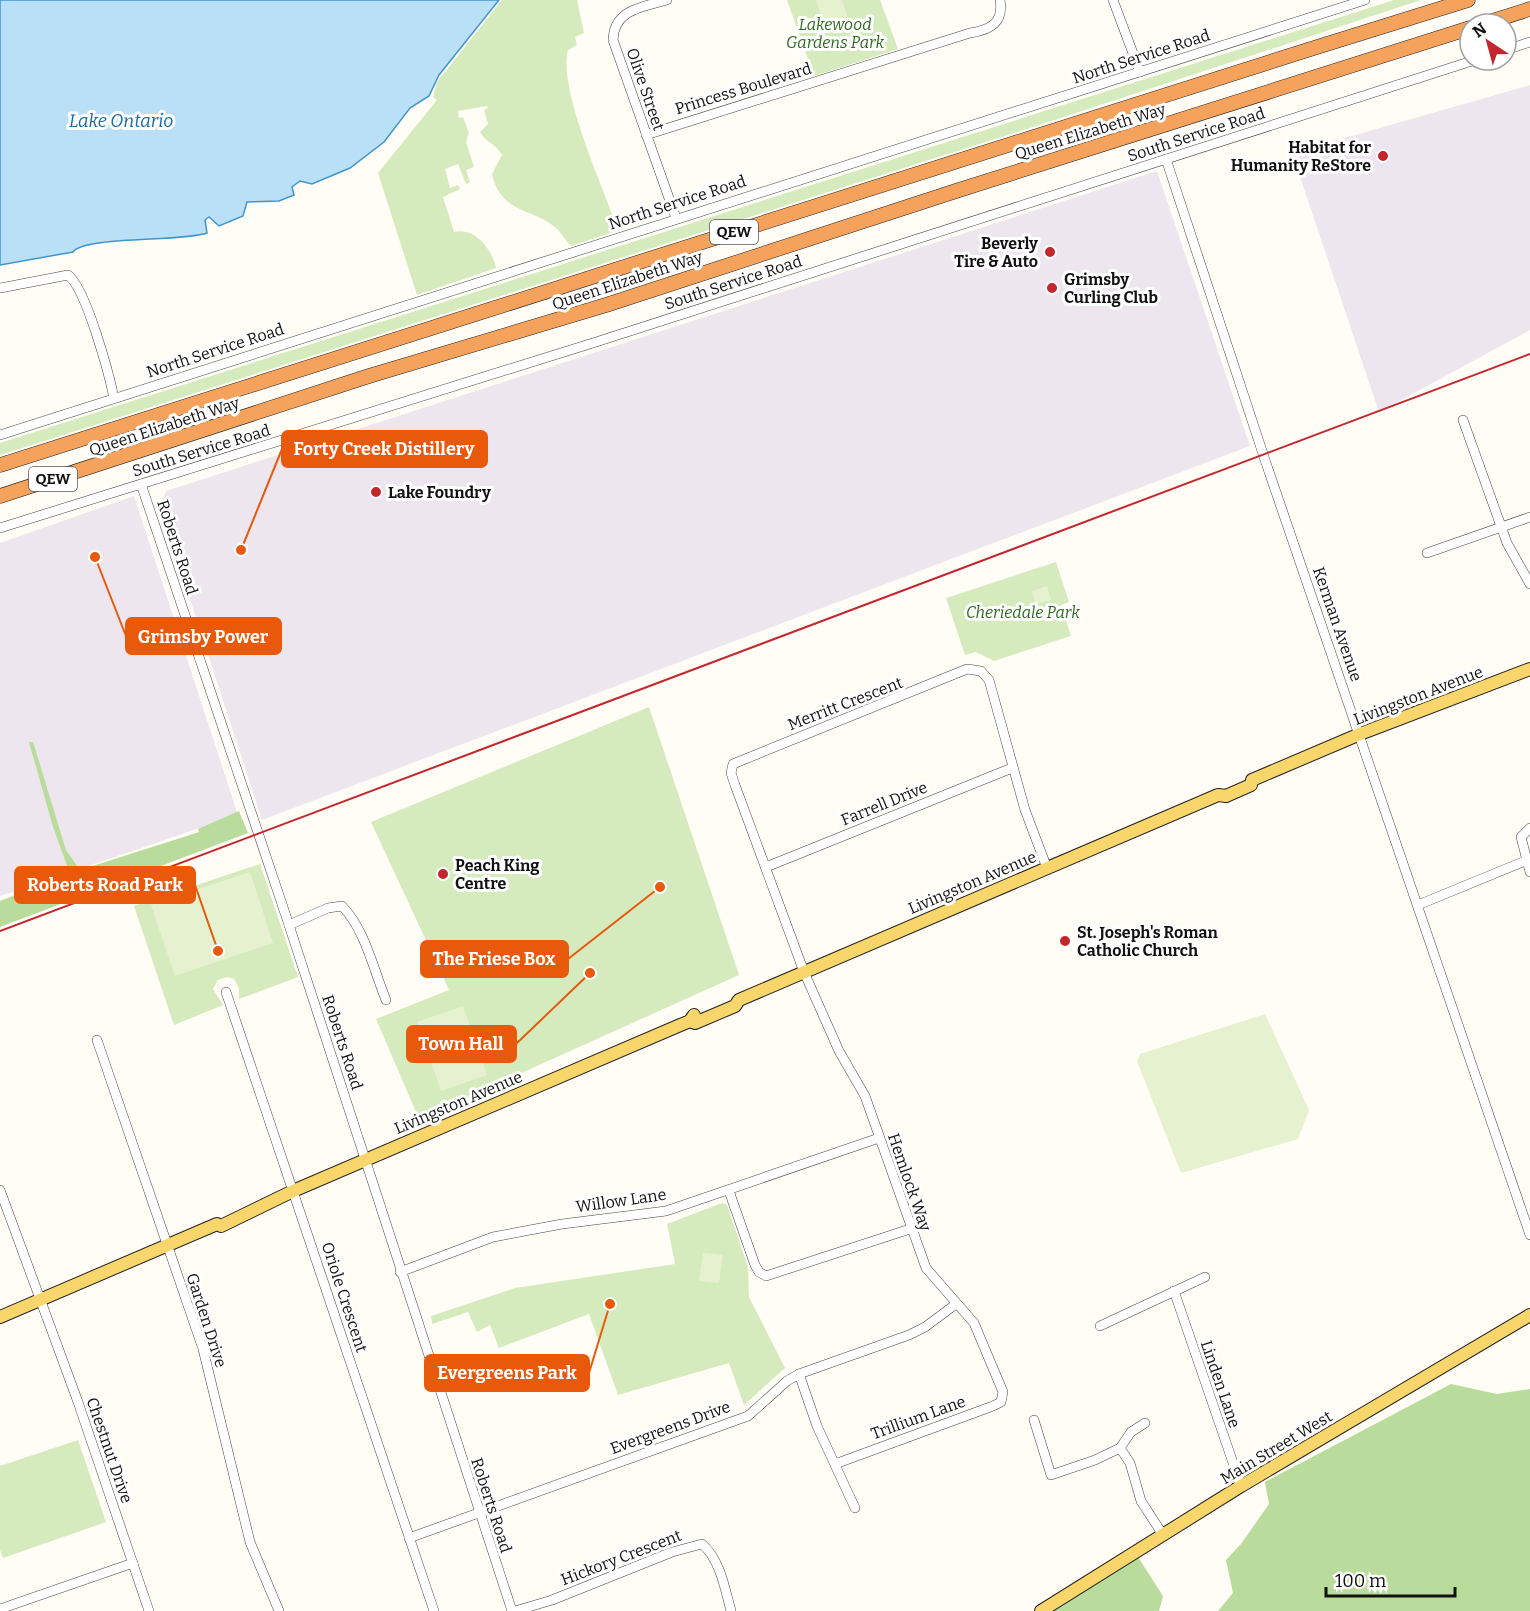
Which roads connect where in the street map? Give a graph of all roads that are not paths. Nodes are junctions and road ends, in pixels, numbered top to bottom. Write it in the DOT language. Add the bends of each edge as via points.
graph roads {
  1 [pos="667,0"];
  2 [pos="1000,0"];
  3 [pos="1113,0"];
  4 [pos="1365,0"];
  5 [pos="1468,0"];
  6 [pos="1458,32"];
  7 [pos="1458,65"];
  8 [pos="1140,72"];
  9 [pos="646,135"];
  10 [pos="1166,159"];
  11 [pos="676,218"];
  12 [pos="0,288"];
  13 [pos="114,398"];
  14 [pos="1463,420"];
  15 [pos="0,435"];
  16 [pos="0,465"];
  17 [pos="141,484"];
  18 [pos="0,496"];
  19 [pos="1530,517"];
  20 [pos="1502,527"];
  21 [pos="0,528"];
  22 [pos="1427,553"];
  23 [pos="1530,585"];
  24 [pos="1530,669"];
  25 [pos="1360,734"];
  26 [pos="1012,768"];
  27 [pos="1530,828"];
  28 [pos="1526,861"];
  29 [pos="766,867"];
  30 [pos="1047,868"];
  31 [pos="1530,872"];
  32 [pos="1418,905"];
  33 [pos="289,925"];
  34 [pos="804,972"];
  35 [pos="226,992"];
  36 [pos="386,1000"];
  37 [pos="97,1040"];
  38 [pos="879,1138"];
  39 [pos="364,1160"];
  40 [pos="0,1190"];
  41 [pos="293,1191"];
  42 [pos="729,1191"];
  43 [pos="910,1229"];
  44 [pos="1530,1235"];
  45 [pos="168,1246"];
  46 [pos="400,1272"];
  47 [pos="1205,1277"];
  48 [pos="1174,1291"];
  49 [pos="39,1301"];
  50 [pos="956,1304"];
  51 [pos="1530,1316"];
  52 [pos="0,1317"];
  53 [pos="1100,1326"];
  54 [pos="799,1374"];
  55 [pos="1003,1392"];
  56 [pos="1034,1420"];
  57 [pos="1145,1423"];
  58 [pos="1120,1448"];
  59 [pos="835,1464"];
  60 [pos="1241,1486"];
  61 [pos="855,1508"];
  62 [pos="479,1512"];
  63 [pos="1163,1535"];
  64 [pos="409,1538"];
  65 [pos="133,1563"];
  66 [pos="0,1609"];
  67 [pos="149,1611"];
  68 [pos="279,1611"];
  69 [pos="434,1611"];
  70 [pos="513,1611"];
  71 [pos="731,1611"];
  72 [pos="1041,1611"];
  1 -- 9 [label="street, Olive Street" via="622,15 613,31"];
  2 -- 9 [label="street, Princess Boulevard" via="998,20 983,31"];
  3 -- 8 [label="street"];
  4 -- 8 [label="street, North Service Road"];
  5 -- 16 [label="highway, Queen Elizabeth Way / QEW" via="1003,144"];
  6 -- 18 [label="highway, Queen Elizabeth Way / QEW"];
  7 -- 10 [label="street, South Service Road"];
  8 -- 11 [label="street, North Service Road"];
  9 -- 11 [label="street, Olive Street"];
  10 -- 17 [label="street, South Service Road"];
  10 -- 25 [label="street, Kerman Avenue"];
  11 -- 13 [label="street, North Service Road"];
  12 -- 13 [label="street" via="68,275 74,280"];
  13 -- 15 [label="street, North Service Road"];
  14 -- 20 [label="street"];
  17 -- 21 [label="street, South Service Road"];
  17 -- 33 [label="street, Roberts Road"];
  19 -- 20 [label="street"];
  20 -- 22 [label="street"];
  20 -- 23 [label="street"];
  24 -- 25 [label="main road, Livingston Avenue"];
  25 -- 30 [label="main road, Livingston Avenue" via="1252,780 1251,785 1226,796 1218,795"];
  25 -- 32 [label="street, Kerman Avenue"];
  26 -- 29 [label="street, Farrell Drive"];
  26 -- 29 [label="street, Merritt Crescent" via="989,680 981,671 967,669 733,764 731,772"];
  26 -- 30 [label="street, Merritt Crescent"];
  27 -- 28 [label="street" via="1521,837"];
  28 -- 31 [label="street"];
  28 -- 32 [label="street"];
  29 -- 34 [label="street, Merritt Crescent"];
  30 -- 34 [label="main road, Livingston Avenue"];
  32 -- 44 [label="street, Kerman Avenue"];
  33 -- 36 [label="street" via="342,906 360,934"];
  33 -- 39 [label="street, Roberts Road"];
  34 -- 38 [label="street, Hemlock Way" via="839,1051 865,1096"];
  34 -- 39 [label="main road, Livingston Avenue" via="739,1000 735,1006 695,1023 690,1021"];
  35 -- 41 [label="street, Oriole Crescent"];
  37 -- 45 [label="street, Garden Drive"];
  38 -- 42 [label="street, Willow Lane"];
  38 -- 43 [label="street, Hemlock Way"];
  39 -- 41 [label="main road, Livingston Avenue"];
  39 -- 46 [label="street, Roberts Road"];
  40 -- 49 [label="street, Chestnut Drive"];
  41 -- 45 [label="main road, Livingston Avenue" via="221,1226"];
  41 -- 64 [label="street, Oriole Crescent"];
  42 -- 43 [label="street" via="755,1265 766,1276"];
  42 -- 46 [label="street, Willow Lane" via="650,1214 493,1237"];
  43 -- 50 [label="street, Hemlock Way" via="926,1268"];
  45 -- 49 [label="main road, Livingston Avenue"];
  45 -- 68 [label="street, Garden Drive" via="203,1349 250,1542"];
  46 -- 62 [label="street, Roberts Road"];
  47 -- 48 [label="street"];
  48 -- 53 [label="street"];
  48 -- 60 [label="street, Linden Lane"];
  49 -- 52 [label="main road, Livingston Avenue"];
  49 -- 65 [label="street, Chestnut Drive" via="63,1359"];
  50 -- 54 [label="street, Evergreens Drive" via="909,1335"];
  50 -- 55 [label="street, Hemlock Way" via="974,1323"];
  51 -- 60 [label="main road, Main Street West"];
  54 -- 59 [label="street"];
  54 -- 62 [label="street, Evergreens Drive" via="748,1416"];
  55 -- 59 [label="street, Trillium Lane" via="1001,1402 993,1406"];
  56 -- 58 [label="street" via="1051,1475"];
  57 -- 58 [label="street" via="1131,1432"];
  58 -- 63 [label="street" via="1130,1463 1141,1501"];
  59 -- 61 [label="street"];
  60 -- 63 [label="main road, Main Street West"];
  62 -- 64 [label="street, Evergreens Drive"];
  62 -- 70 [label="street, Roberts Road"];
  63 -- 72 [label="main road, Main Street West"];
  64 -- 69 [label="street, Oriole Crescent"];
  65 -- 66 [label="street"];
  65 -- 67 [label="street, Chestnut Drive"];
  70 -- 71 [label="street, Hickory Crescent" via="702,1544 718,1570"];
}
